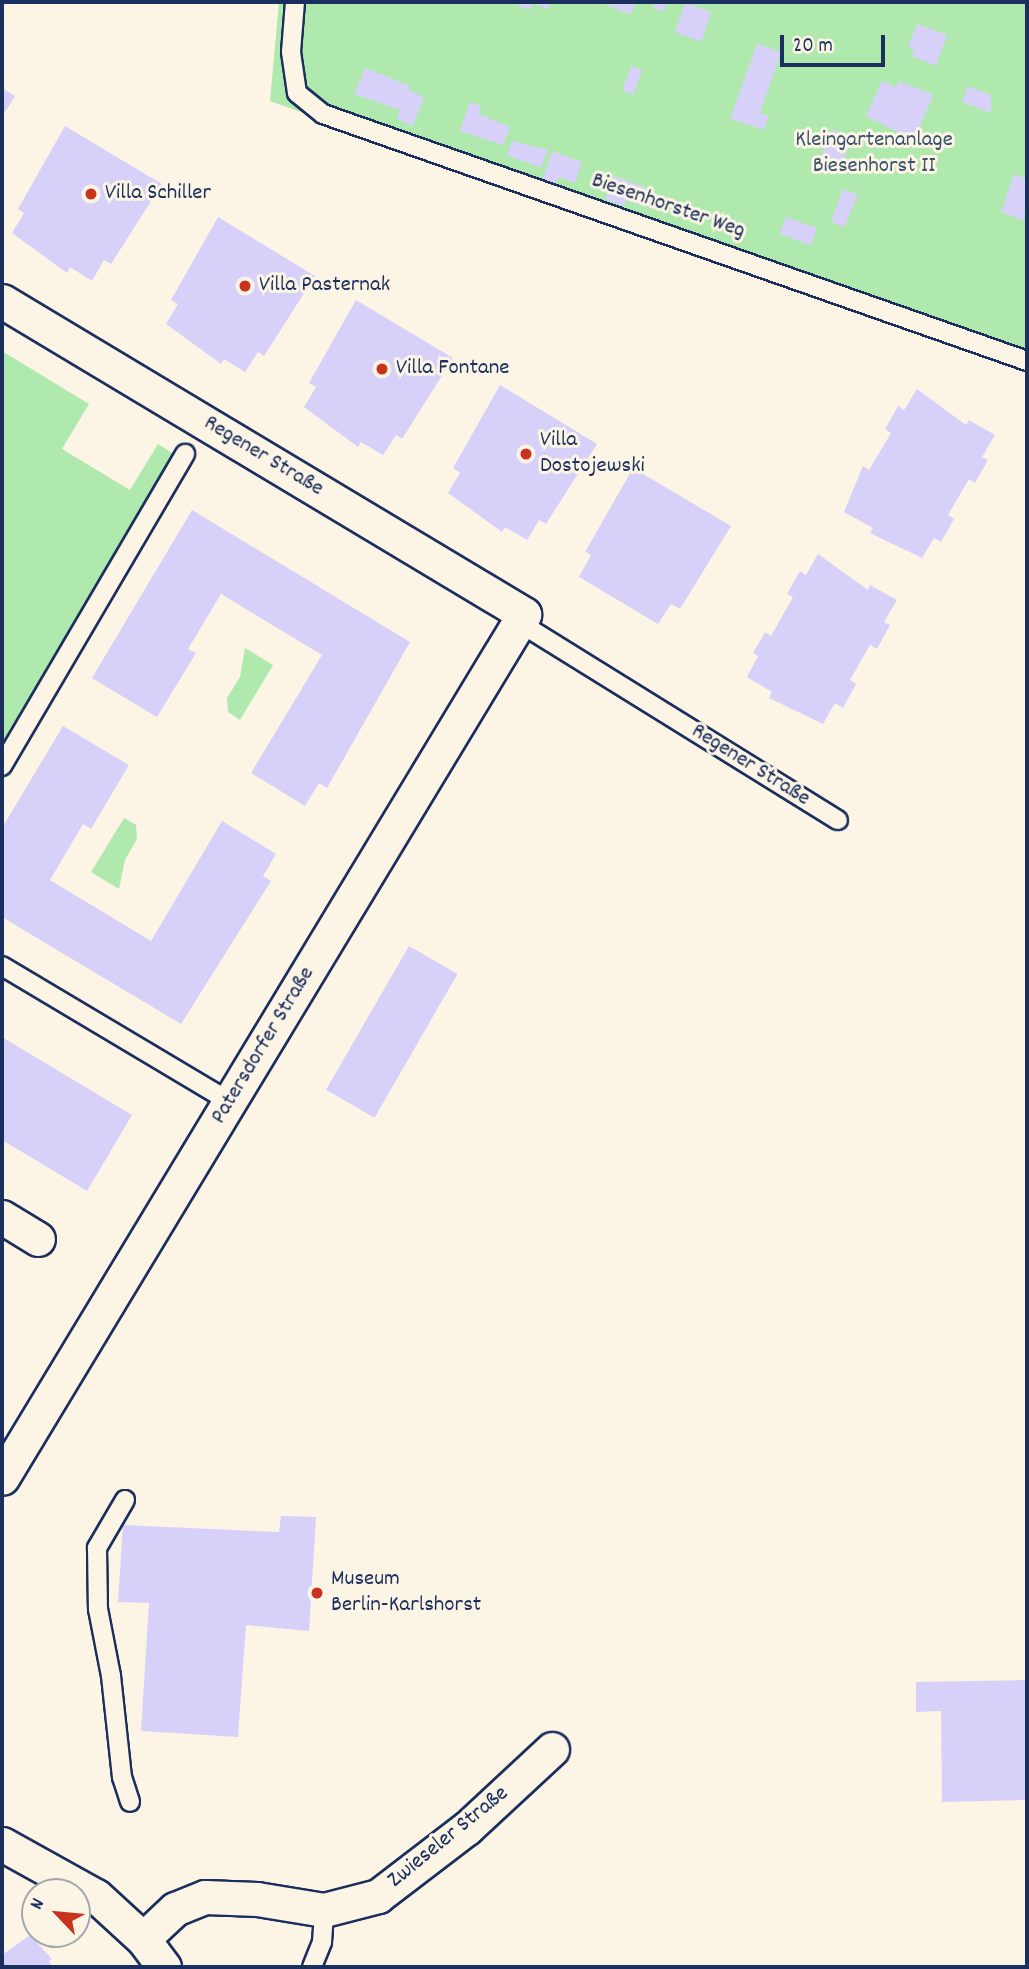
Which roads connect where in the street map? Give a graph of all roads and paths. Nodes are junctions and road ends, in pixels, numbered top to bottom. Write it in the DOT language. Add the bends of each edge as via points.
graph roads {
  1 [pos="295,2"];
  2 [pos="2,301"];
  3 [pos="1027,361"];
  4 [pos="186,454"];
  5 [pos="522,619"];
  6 [pos="2,765"];
  7 [pos="838,820"];
  8 [pos="2,966"];
  9 [pos="230,1102"];
  10 [pos="2,1217"];
  11 [pos="38,1239"];
  12 [pos="2,1478"];
  13 [pos="125,1500"];
  14 [pos="552,1749"];
  15 [pos="130,1802"];
  16 [pos="2,1844"];
  17 [pos="324,1910"];
  18 [pos="143,1939"];
  19 [pos="164,1967"];
  20 [pos="312,1967"];
  1 -- 3 [label="lane, Biesenhorster Weg" via="292,52 297,93 323,114"];
  2 -- 5 [label="street, Regener Straße"];
  4 -- 6 [label="lane"];
  5 -- 7 [label="lane, Regener Straße"];
  5 -- 9 [label="street, Patersdorfer Straße"];
  8 -- 9 [label="lane"];
  9 -- 12 [label="street, Patersdorfer Straße"];
  10 -- 11 [label="street"];
  13 -- 15 [label="lane" via="97,1548 98,1609 111,1675 122,1777"];
  14 -- 17 [label="street, Zwieseler Straße" via="467,1828 378,1896"];
  16 -- 18 [label="street" via="96,1896"];
  17 -- 18 [label="street, Zwieseler Straße" via="257,1899 205,1897 176,1909"];
  17 -- 20 [label="lane" via="322,1941"];
  18 -- 19 [label="street"];
}
